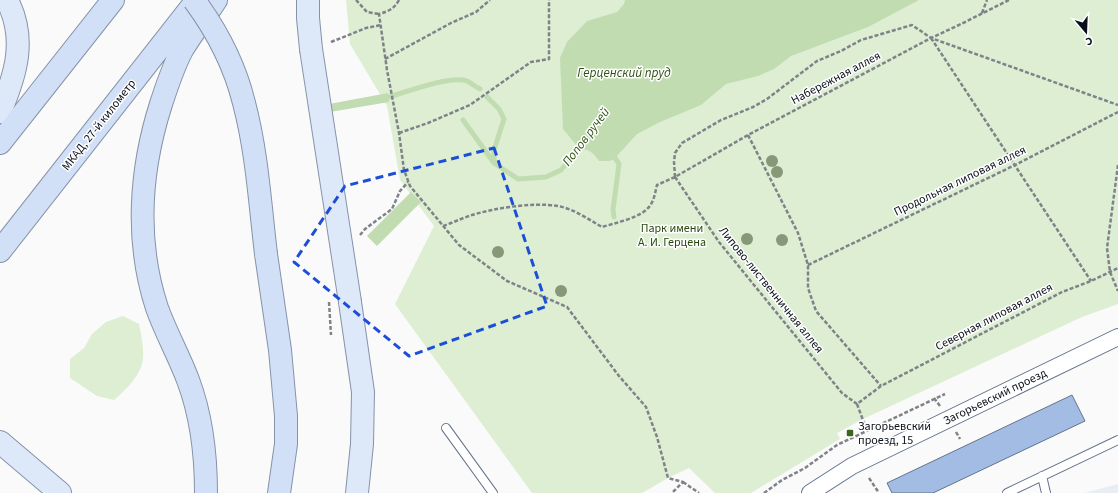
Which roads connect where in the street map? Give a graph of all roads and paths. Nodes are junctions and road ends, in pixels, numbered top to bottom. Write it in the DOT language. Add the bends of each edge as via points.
graph roads {
  1 [pos="7,0"];
  2 [pos="113,0"];
  3 [pos="196,0"];
  4 [pos="216,0"];
  5 [pos="308,0"];
  6 [pos="356,0"];
  7 [pos="399,0"];
  8 [pos="490,0"];
  9 [pos="549,0"];
  10 [pos="987,0"];
  11 [pos="1009,0"];
  12 [pos="379,14"];
  13 [pos="982,14"];
  14 [pos="381,25"];
  15 [pos="930,38"];
  16 [pos="321,46"];
  17 [pos="385,59"];
  18 [pos="1118,105"];
  19 [pos="0,112"];
  20 [pos="1118,112"];
  21 [pos="399,133"];
  22 [pos="748,135"];
  23 [pos="0,143"];
  24 [pos="1015,165"];
  25 [pos="1118,165"];
  26 [pos="674,177"];
  27 [pos="443,226"];
  28 [pos="0,251"];
  29 [pos="808,265"];
  30 [pos="1118,268"];
  31 [pos="1110,272"];
  32 [pos="1091,281"];
  33 [pos="1118,290"];
  34 [pos="1118,337"];
  35 [pos="881,386"];
  36 [pos="945,394"];
  37 [pos="857,404"];
  38 [pos="446,428"];
  39 [pos="868,431"];
  40 [pos="1118,440"];
  41 [pos="0,442"];
  42 [pos="1042,476"];
  43 [pos="869,478"];
  44 [pos="682,482"];
  45 [pos="60,493"];
  46 [pos="206,493"];
  47 [pos="279,493"];
  48 [pos="357,493"];
  49 [pos="493,493"];
  50 [pos="672,493"];
  51 [pos="699,493"];
  52 [pos="764,493"];
  53 [pos="810,493"];
  54 [pos="879,493"];
  55 [pos="1007,493"];
  56 [pos="1046,493"];
  1 -- 19 [label="main road" via="17,33 18,57 12,84"];
  2 -- 23 [label="highway"];
  3 -- 28 [label="highway, МКАД, 27-й километр"];
  3 -- 47 [label="highway, bridge" via="228,57 244,103 253,148 280,350 286,416 286,444"];
  4 -- 46 [label="highway" via="182,50 163,96 148,152 143,186 142,222 146,259 157,309 188,381 203,433"];
  5 -- 16 [label="main road" via="308,18"];
  6 -- 12 [label="path" via="367,12"];
  7 -- 12 [label="path" via="390,11"];
  8 -- 17 [label="path" via="476,12"];
  9 -- 21 [label="path" via="549,59 531,62 470,105"];
  10 -- 13 [label="path"];
  11 -- 13 [label="path, Набережная аллея"];
  12 -- 14 [label="path"];
  13 -- 15 [label="path, Набережная аллея"];
  14 -- 16 [label="path" via="366,28"];
  14 -- 17 [label="path"];
  15 -- 18 [label="path"];
  15 -- 22 [label="path, Набережная аллея"];
  15 -- 24 [label="path"];
  15 -- 26 [label="path" via="912,25 861,40 817,61 767,99 721,120 682,143 675,153"];
  16 -- 48 [label="main road, bridge" via="350,302 363,392 362,444"];
  17 -- 21 [label="path"];
  20 -- 24 [label="path, Продольная липовая аллея"];
  21 -- 27 [label="path" via="408,182"];
  22 -- 26 [label="path, Набережная аллея"];
  22 -- 29 [label="path" via="798,233"];
  24 -- 29 [label="path, Продольная липовая аллея"];
  24 -- 32 [label="path"];
  25 -- 31 [label="path" via="1107,248"];
  26 -- 27 [label="path, Набережная аллея" via="657,185 653,201 648,208 639,214 602,227 581,214 559,206 535,205 486,211"];
  26 -- 37 [label="path, Липово-лиственничная аллея" via="719,242 842,393"];
  27 -- 44 [label="path" via="459,245 507,281 567,307 646,407 668,478"];
  29 -- 35 [label="path" via="808,288 816,311"];
  30 -- 31 [label="path, Северная липовая аллея"];
  31 -- 32 [label="path, Северная липовая аллея"];
  31 -- 33 [label="path"];
  32 -- 35 [label="path, Северная липовая аллея" via="1062,292"];
  34 -- 53 [label="street, Загорьевский проезд" via="852,466"];
  35 -- 37 [label="path, Северная липовая аллея"];
  36 -- 39 [label="path"];
  37 -- 39 [label="path"];
  38 -- 49 [label="lane"];
  39 -- 52 [label="path" via="837,445"];
  40 -- 42 [label="lane"];
  41 -- 45 [label="main road"];
  42 -- 55 [label="lane"];
  42 -- 56 [label="lane"];
  43 -- 54 [label="path"];
  44 -- 50 [label="path"];
  44 -- 51 [label="path"];
}
